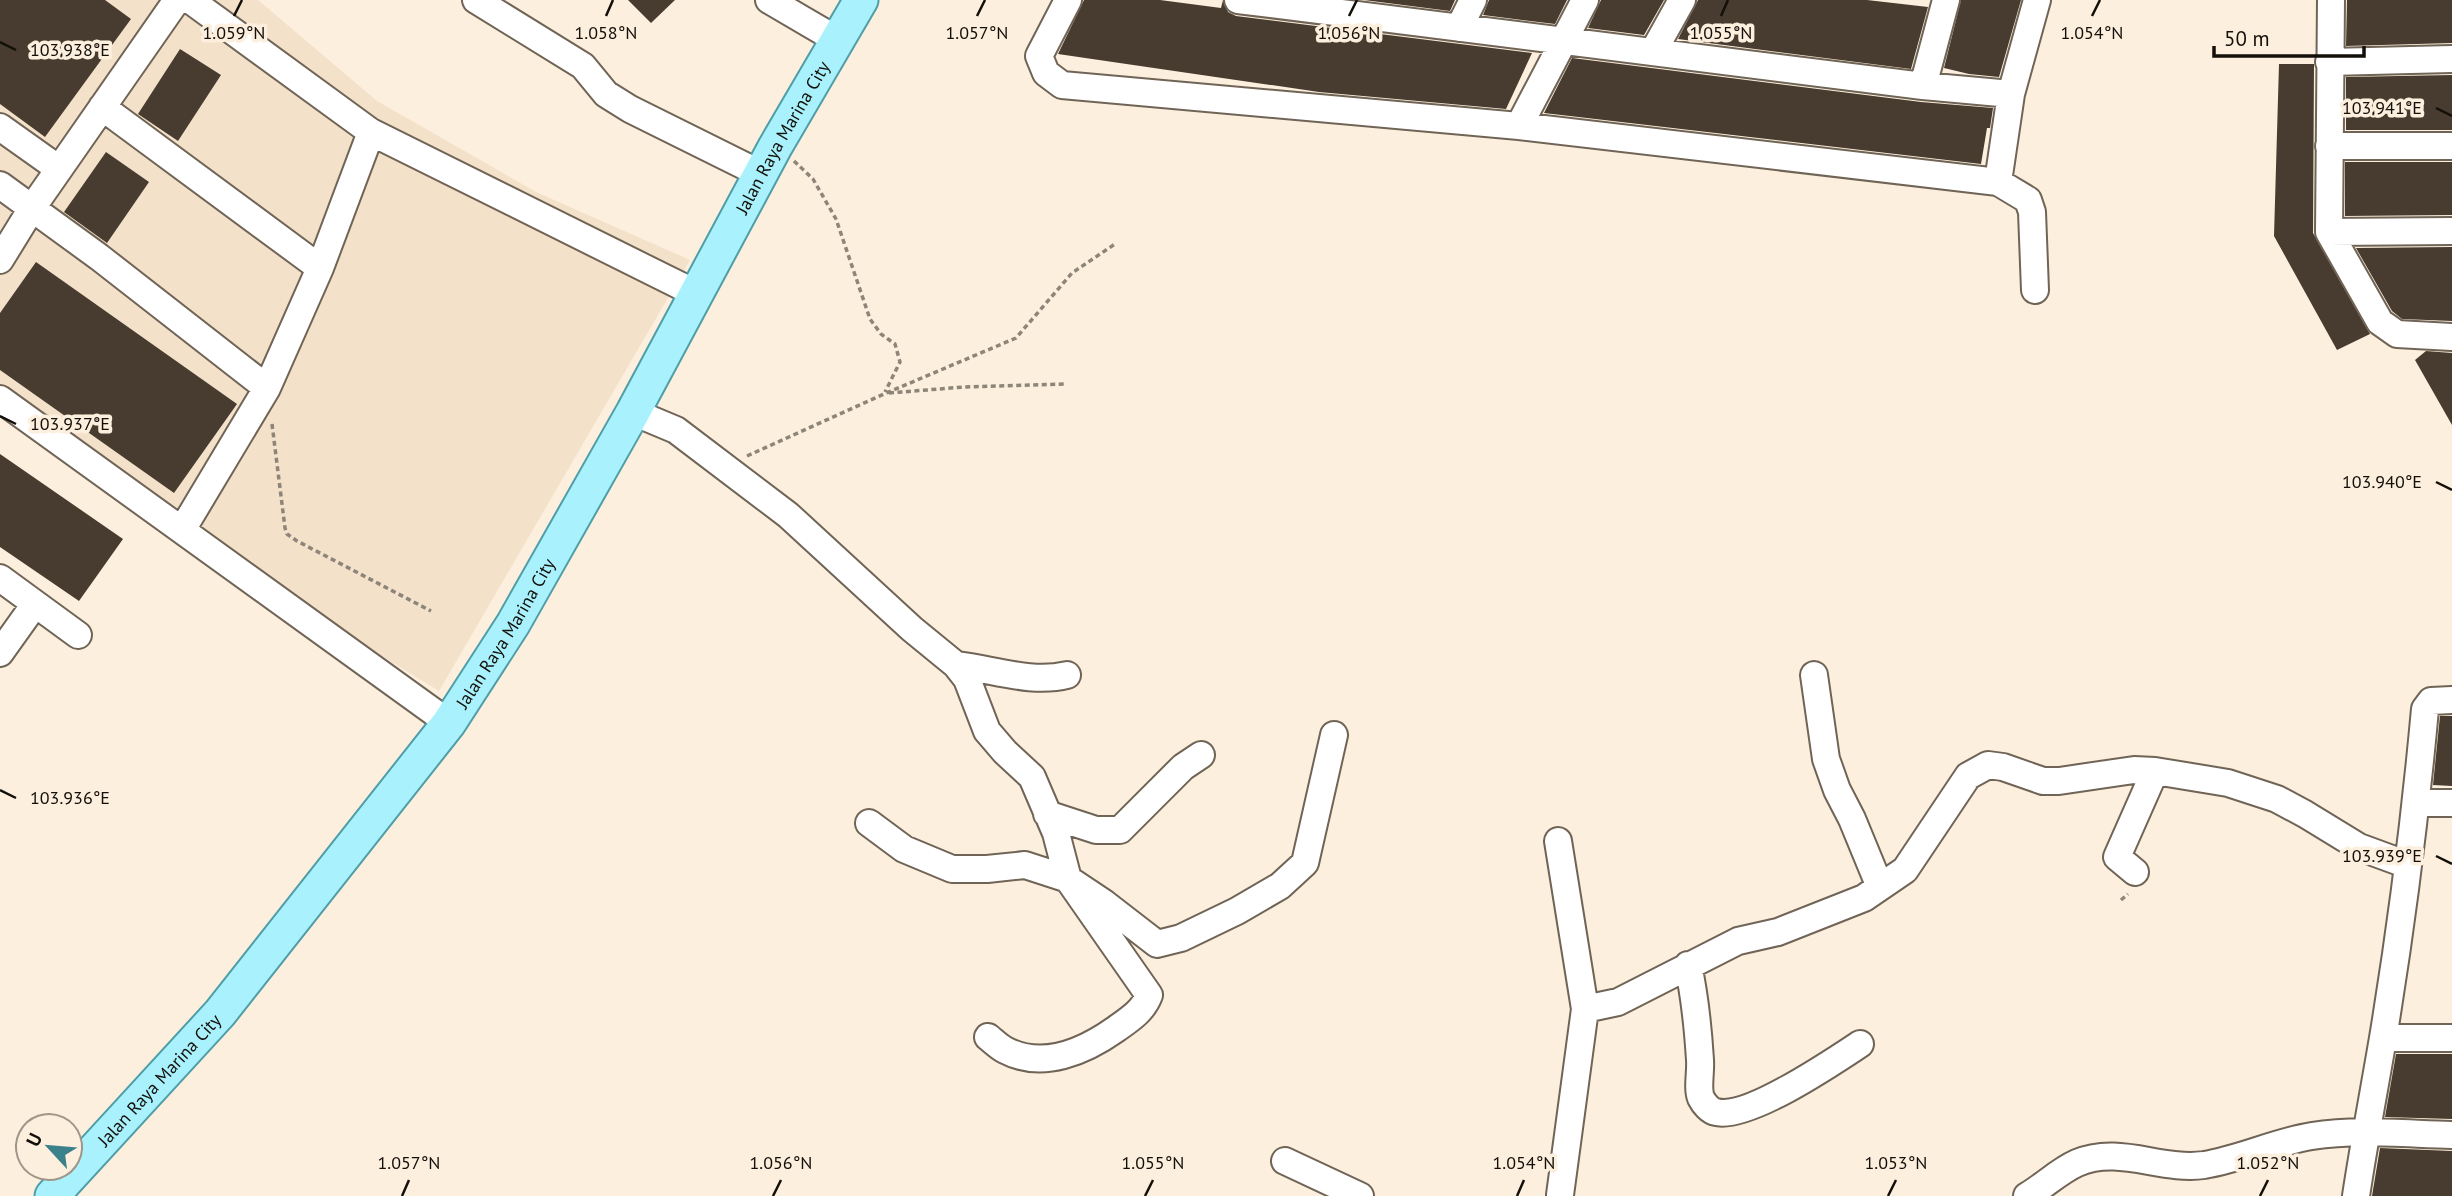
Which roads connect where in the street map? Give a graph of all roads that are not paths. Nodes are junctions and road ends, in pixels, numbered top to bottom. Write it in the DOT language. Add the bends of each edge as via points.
graph roads {
  1 [pos="177,0"];
  2 [pos="190,0"];
  3 [pos="476,0"];
  4 [pos="769,0"];
  5 [pos="861,0"];
  6 [pos="1068,0"];
  7 [pos="1238,0"];
  8 [pos="1473,0"];
  9 [pos="1585,0"];
  10 [pos="1682,0"];
  11 [pos="1944,0"];
  12 [pos="2037,0"];
  13 [pos="2330,0"];
  14 [pos="1270,2"];
  15 [pos="1372,8"];
  16 [pos="1460,28"];
  17 [pos="839,41"];
  18 [pos="1563,41"];
  19 [pos="1653,52"];
  20 [pos="2452,59"];
  21 [pos="2329,62"];
  22 [pos="1923,86"];
  23 [pos="2011,94"];
  24 [pos="102,107"];
  25 [pos="1518,126"];
  26 [pos="0,127"];
  27 [pos="370,132"];
  28 [pos="2329,146"];
  29 [pos="2452,146"];
  30 [pos="768,161"];
  31 [pos="59,169"];
  32 [pos="1998,182"];
  33 [pos="0,185"];
  34 [pos="32,208"];
  35 [pos="2452,231"];
  36 [pos="2329,232"];
  37 [pos="0,260"];
  38 [pos="320,268"];
  39 [pos="2035,290"];
  40 [pos="697,293"];
  41 [pos="2452,337"];
  42 [pos="267,388"];
  43 [pos="0,399"];
  44 [pos="633,412"];
  45 [pos="182,530"];
  46 [pos="0,578"];
  47 [pos="35,604"];
  48 [pos="78,635"];
  49 [pos="0,653"];
  50 [pos="956,666"];
  51 [pos="1067,675"];
  52 [pos="1814,675"];
  53 [pos="2452,700"];
  54 [pos="449,723"];
  55 [pos="1334,735"];
  56 [pos="1201,755"];
  57 [pos="2155,771"];
  58 [pos="2416,803"];
  59 [pos="2452,803"];
  60 [pos="1047,814"];
  61 [pos="869,823"];
  62 [pos="1558,841"];
  63 [pos="2408,864"];
  64 [pos="2135,872"];
  65 [pos="1068,879"];
  66 [pos="1880,887"];
  67 [pos="1688,964"];
  68 [pos="1585,1009"];
  69 [pos="988,1037"];
  70 [pos="2383,1038"];
  71 [pos="2452,1038"];
  72 [pos="1860,1044"];
  73 [pos="2365,1133"];
  74 [pos="2452,1135"];
  75 [pos="1285,1161"];
  76 [pos="52,1196"];
  77 [pos="1360,1196"];
  78 [pos="1554,1196"];
  79 [pos="2028,1196"];
  80 [pos="2356,1196"];
  1 -- 24 [label="street"];
  2 -- 27 [label="street"];
  3 -- 30 [label="street" via="583,66 606,94 631,109"];
  4 -- 17 [label="street"];
  5 -- 17 [label="main road, Jalan Raya Marina City"];
  6 -- 25 [label="street" via="1039,56 1046,73 1062,85"];
  7 -- 14 [label="street"];
  8 -- 16 [label="street"];
  9 -- 18 [label="street"];
  10 -- 19 [label="street"];
  11 -- 22 [label="street"];
  12 -- 23 [label="street"];
  13 -- 21 [label="street"];
  14 -- 15 [label="street"];
  15 -- 16 [label="street"];
  16 -- 18 [label="street"];
  17 -- 30 [label="main road, Jalan Raya Marina City"];
  18 -- 19 [label="street"];
  18 -- 25 [label="street"];
  19 -- 22 [label="street"];
  20 -- 21 [label="street"];
  21 -- 28 [label="street"];
  22 -- 23 [label="street"];
  23 -- 32 [label="street"];
  24 -- 31 [label="street"];
  24 -- 38 [label="street"];
  25 -- 32 [label="street"];
  26 -- 31 [label="street"];
  27 -- 38 [label="street"];
  27 -- 40 [label="street"];
  28 -- 29 [label="street"];
  28 -- 36 [label="street"];
  30 -- 40 [label="main road, Jalan Raya Marina City"];
  31 -- 34 [label="street"];
  32 -- 39 [label="street" via="2028,200"];
  33 -- 34 [label="street"];
  34 -- 37 [label="street"];
  34 -- 42 [label="street"];
  35 -- 36 [label="street"];
  36 -- 41 [label="street" via="2380,322 2397,334"];
  38 -- 42 [label="street"];
  40 -- 44 [label="main road, Jalan Raya Marina City"];
  42 -- 45 [label="street"];
  43 -- 45 [label="street"];
  44 -- 50 [label="street" via="676,430 788,515"];
  44 -- 54 [label="main road, Jalan Raya Marina City" via="513,624"];
  45 -- 54 [label="street"];
  46 -- 47 [label="street"];
  47 -- 48 [label="street"];
  47 -- 49 [label="street"];
  50 -- 51 [label="street" via="1034,679"];
  50 -- 60 [label="street" via="967,680 987,731 1032,777"];
  52 -- 66 [label="street" via="1826,759"];
  53 -- 58 [label="street" via="2431,701 2425,709"];
  54 -- 76 [label="main road, Jalan Raya Marina City" via="220,1013"];
  55 -- 65 [label="street" via="1305,863 1280,886 1237,911 1181,938 1157,944"];
  56 -- 60 [label="street" via="1120,830 1096,830"];
  57 -- 63 [label="street" via="2246,788 2305,814 2359,847"];
  57 -- 64 [label="street" via="2117,857"];
  57 -- 66 [label="street" via="2043,781 2003,767 1976,769 1905,870"];
  58 -- 59 [label="street"];
  58 -- 63 [label="street"];
  60 -- 65 [label="street"];
  61 -- 65 [label="street" via="904,849 952,869 1026,865"];
  62 -- 68 [label="street"];
  63 -- 70 [label="street"];
  65 -- 69 [label="street" via="1146,988 1149,995 1144,1007 1096,1043 1070,1055 1035,1059 1005,1051"];
  66 -- 67 [label="street" via="1818,917 1738,941"];
  67 -- 68 [label="street" via="1618,1002"];
  67 -- 72 [label="street" via="1696,1003 1699,1092 1717,1113 1739,1110 1800,1084"];
  68 -- 78 [label="street"];
  70 -- 71 [label="street"];
  70 -- 73 [label="street"];
  73 -- 74 [label="street"];
  73 -- 79 [label="street" via="2313,1136 2201,1166 2116,1155 2078,1163"];
  73 -- 80 [label="street"];
  75 -- 77 [label="street"];
}
